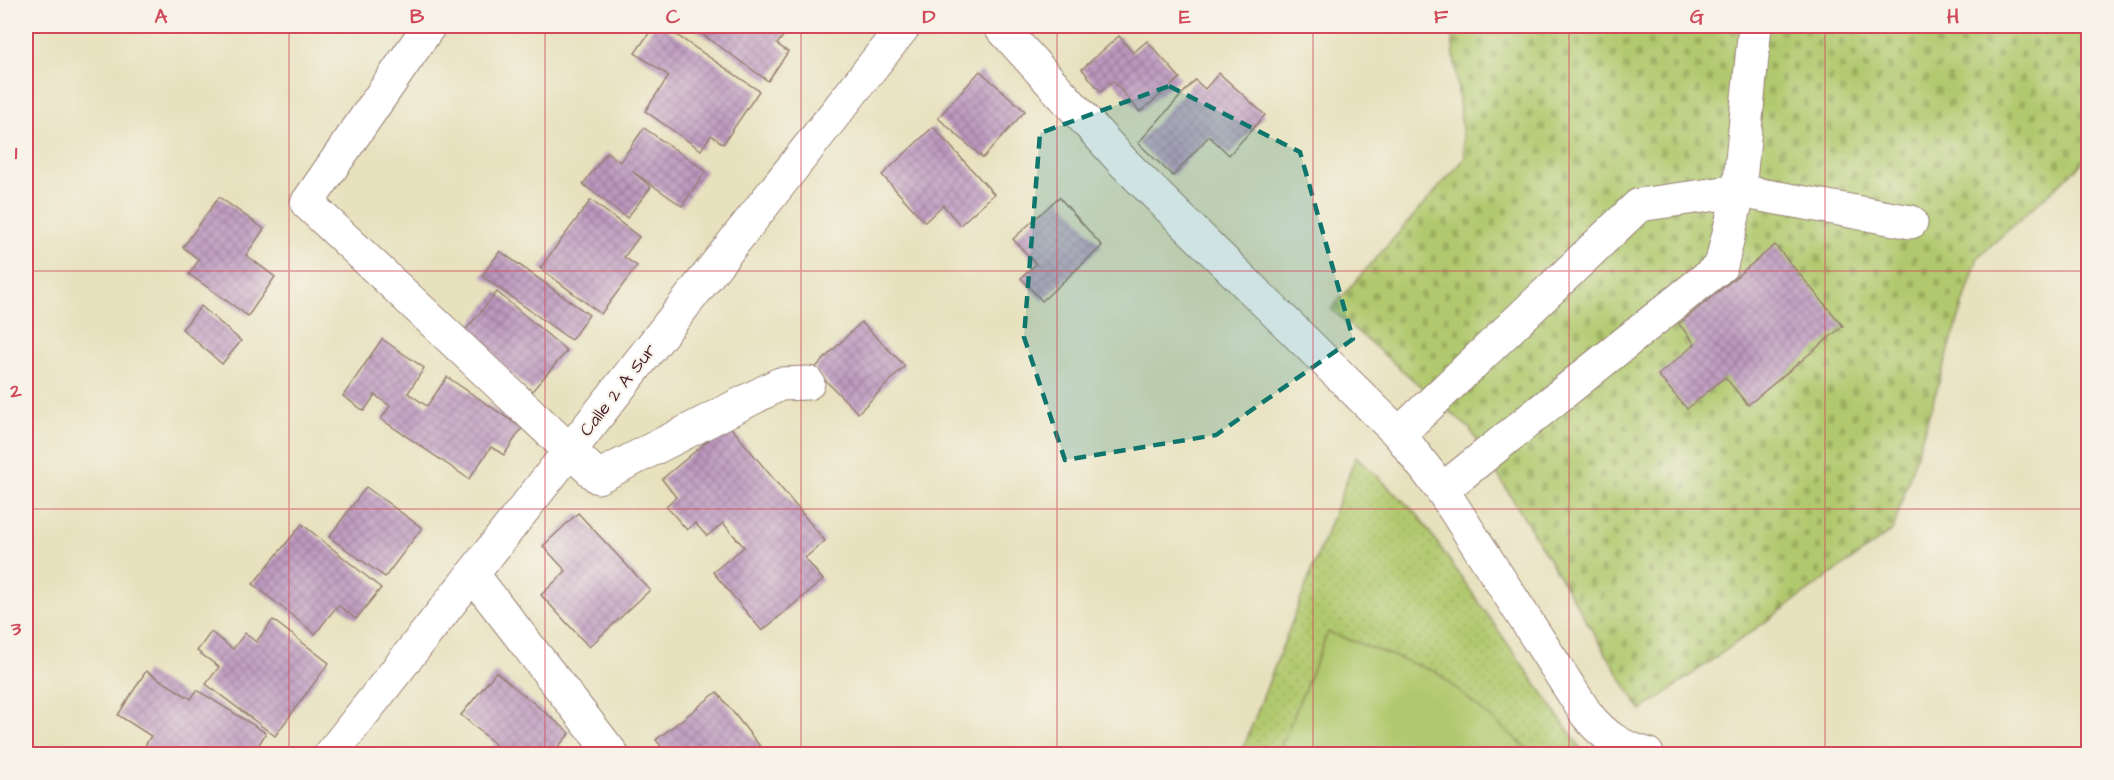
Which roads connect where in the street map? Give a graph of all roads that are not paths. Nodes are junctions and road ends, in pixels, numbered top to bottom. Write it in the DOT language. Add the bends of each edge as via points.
graph roads {
  1 [pos="429,26"];
  2 [pos="904,26"];
  3 [pos="1000,26"];
  4 [pos="1755,26"];
  5 [pos="1738,192"];
  6 [pos="1911,222"];
  7 [pos="808,383"];
  8 [pos="1399,434"];
  9 [pos="571,450"];
  10 [pos="1442,490"];
  11 [pos="473,575"];
  12 [pos="331,754"];
  13 [pos="612,754"];
  14 [pos="1647,754"];
  1 -- 9 [label="street" via="307,202"];
  2 -- 9 [label="street, Calle 2 A Sur"];
  3 -- 8 [label="street" via="1124,163"];
  4 -- 5 [label="street"];
  5 -- 6 [label="street"];
  5 -- 8 [label="street" via="1639,205"];
  5 -- 10 [label="street" via="1721,266"];
  7 -- 9 [label="street" via="780,384 598,477"];
  8 -- 10 [label="street"];
  9 -- 11 [label="street, Calle 2 A Sur"];
  10 -- 14 [label="street" via="1600,732"];
  11 -- 12 [label="street, Calle 2 A Sur"];
  11 -- 13 [label="street"];
}
